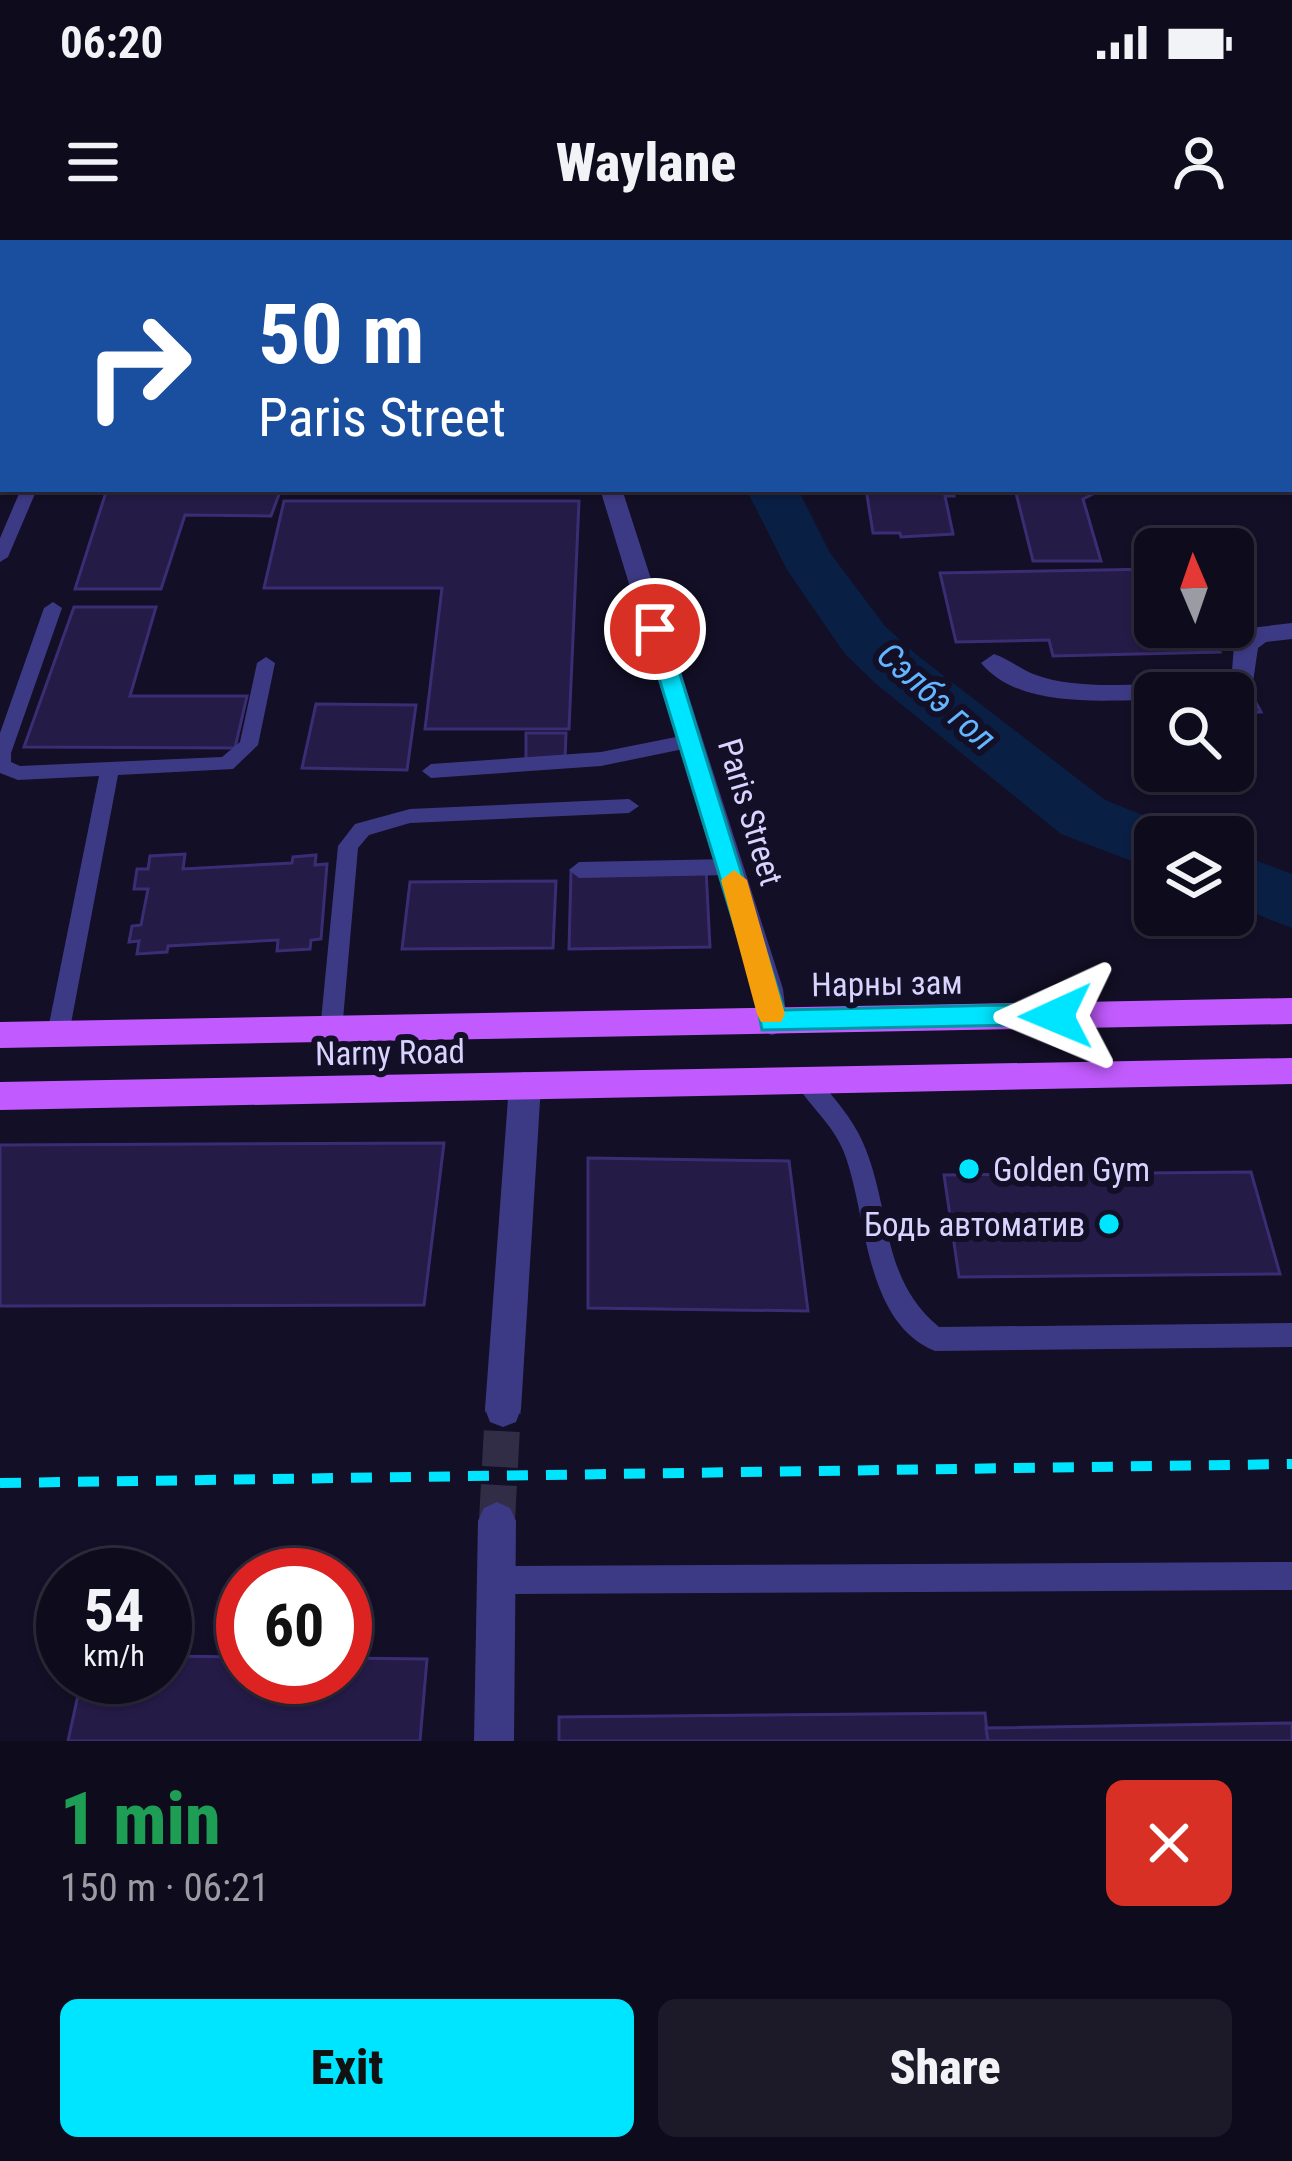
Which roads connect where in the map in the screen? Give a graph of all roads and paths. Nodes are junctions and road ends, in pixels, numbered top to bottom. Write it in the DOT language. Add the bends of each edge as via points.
graph roads {
  1 [pos="28,492"];
  2 [pos="612,492"];
  3 [pos="1,554"];
  4 [pos="53,608"];
  5 [pos="1292,632"];
  6 [pos="266,663"];
  7 [pos="994,663"];
  8 [pos="692,741"];
  9 [pos="110,770"];
  10 [pos="431,771"];
  11 [pos="629,806"];
  12 [pos="730,867"];
  13 [pos="578,870"];
  14 [pos="1292,1011"];
  15 [pos="772,1022"];
  16 [pos="331,1030"];
  17 [pos="58,1034"];
  18 [pos="0,1036"];
  19 [pos="1292,1071"];
  20 [pos="805,1079"];
  21 [pos="524,1085"];
  22 [pos="0,1096"];
  23 [pos="1292,1335"];
  24 [pos="503,1409"];
  25 [pos="496,1521"];
  26 [pos="1292,1576"];
  27 [pos="496,1580"];
  28 [pos="494,1741"];
  1 -- 3 [label="lane"];
  2 -- 8 [label="street, Paris Street"];
  4 -- 9 [label="lane" via="1,766 18,773"];
  5 -- 7 [label="street" via="1259,634 1246,645 1244,676 1215,687 1064,690"];
  6 -- 9 [label="lane" via="249,746 234,761"];
  8 -- 10 [label="lane" via="601,759"];
  8 -- 12 [label="street, Paris Street"];
  9 -- 17 [label="lane"];
  11 -- 16 [label="lane" via="410,816 362,830 348,846"];
  12 -- 13 [label="lane"];
  12 -- 15 [label="street, Paris Street"];
  14 -- 15 [label="main road, Нарны зам"];
  15 -- 16 [label="main road, Narny Road"];
  16 -- 17 [label="main road, Narny Road"];
  17 -- 18 [label="main road, Narny Road"];
  19 -- 20 [label="main road"];
  20 -- 21 [label="main road, Narny Road"];
  20 -- 23 [label="lane" via="853,1145 892,1292 908,1322 935,1339"];
  21 -- 22 [label="main road, Narny Road"];
  21 -- 24 [label="street"];
  25 -- 27 [label="street"];
  26 -- 27 [label="lane"];
  27 -- 28 [label="street"];
}
